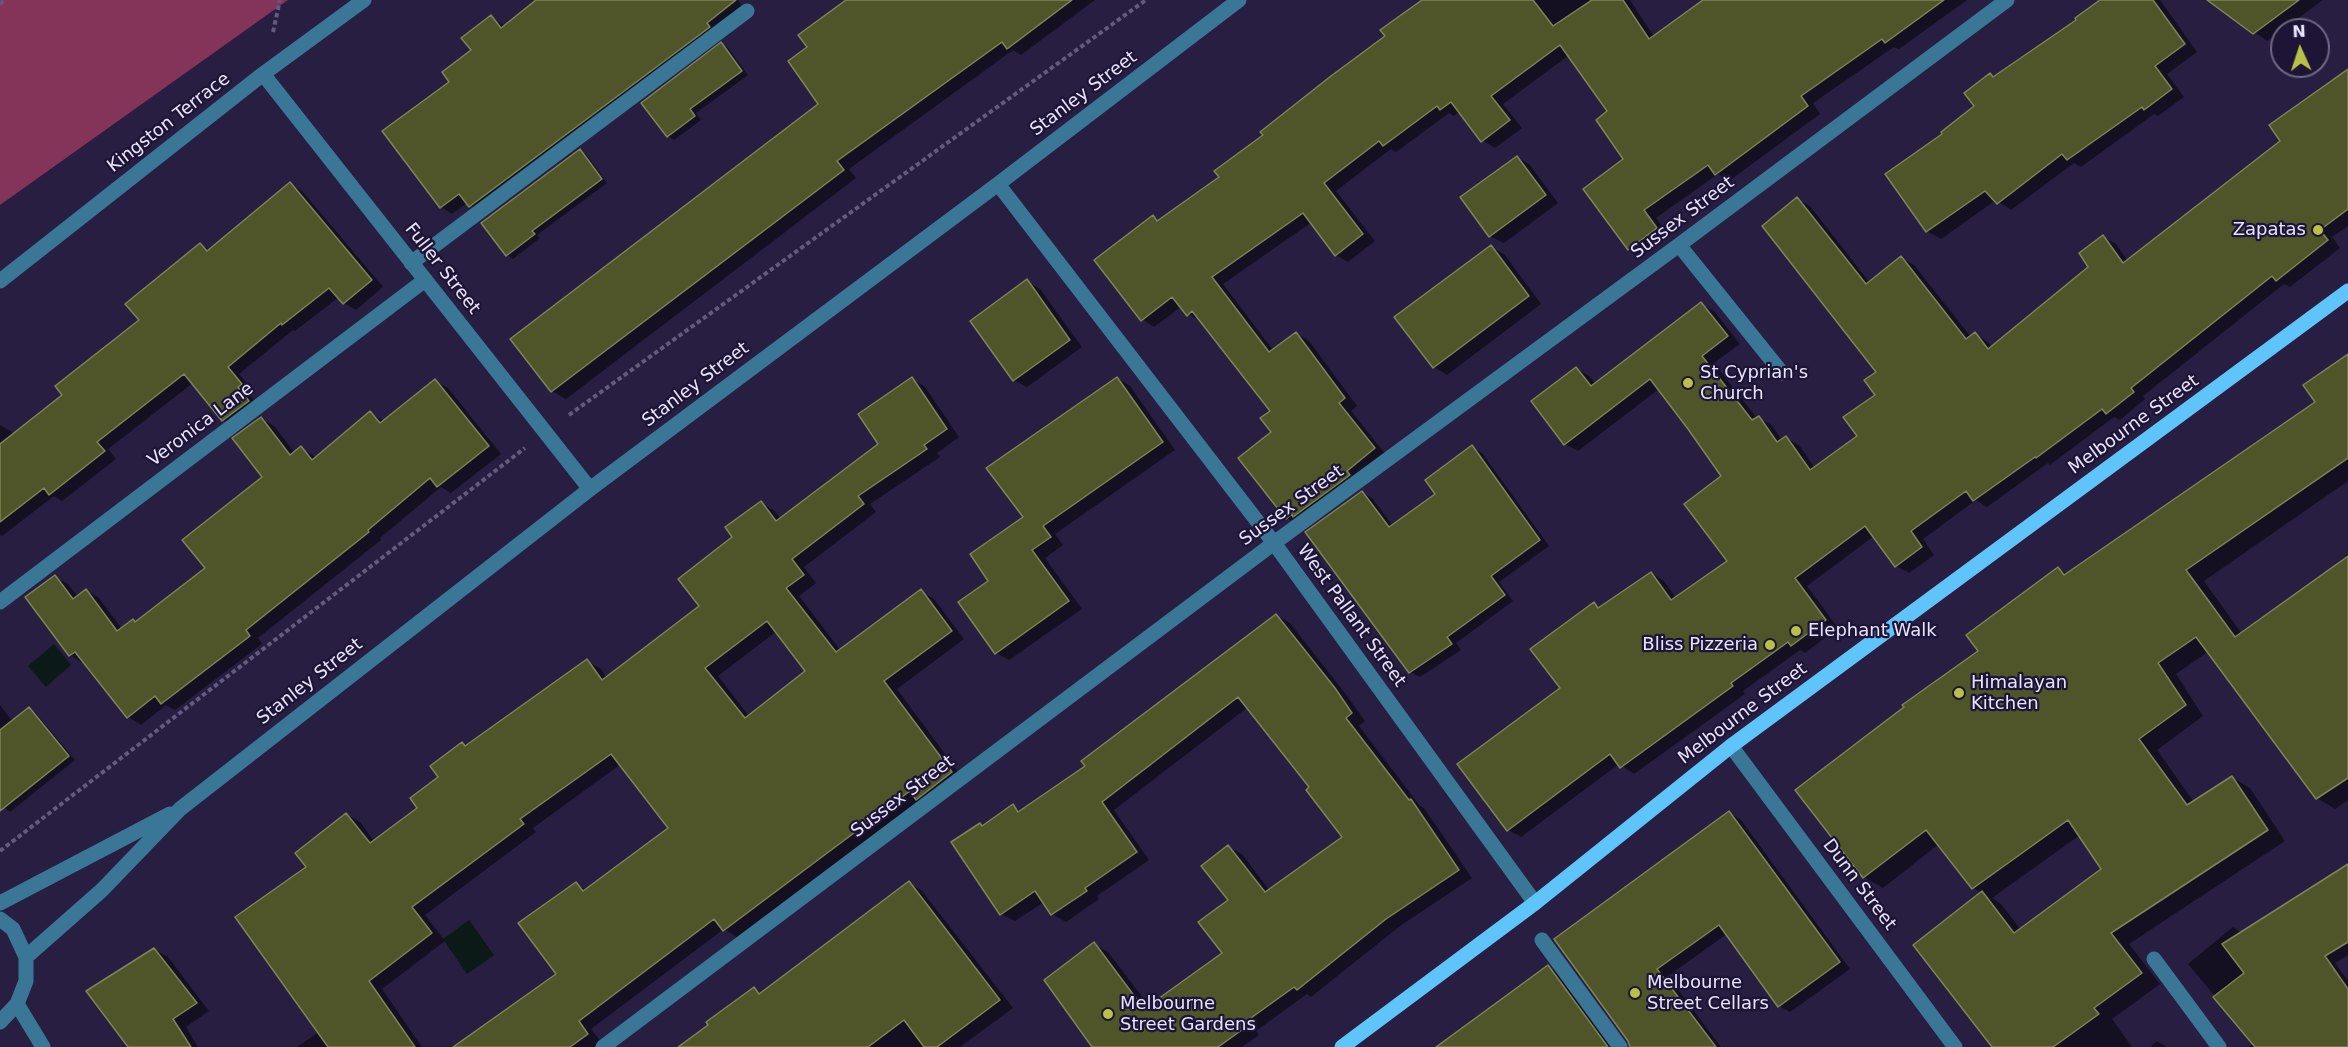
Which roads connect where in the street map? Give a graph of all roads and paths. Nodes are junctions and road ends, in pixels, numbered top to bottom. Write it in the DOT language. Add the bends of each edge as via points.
graph roads {
  1 [pos="5,0"];
  2 [pos="364,0"];
  3 [pos="1146,0"];
  4 [pos="1239,0"];
  5 [pos="2007,0"];
  6 [pos="0,4"];
  7 [pos="747,11"];
  8 [pos="263,74"];
  9 [pos="998,184"];
  10 [pos="1679,245"];
  11 [pos="411,263"];
  12 [pos="425,280"];
  13 [pos="0,281"];
  14 [pos="2348,291"];
  15 [pos="1782,373"];
  16 [pos="569,415"];
  17 [pos="528,446"];
  18 [pos="590,489"];
  19 [pos="1274,543"];
  20 [pos="0,602"];
  21 [pos="1731,746"];
  22 [pos="180,808"];
  23 [pos="0,851"];
  24 [pos="0,903"];
  25 [pos="1535,903"];
  26 [pos="0,919"];
  27 [pos="1542,940"];
  28 [pos="26,957"];
  29 [pos="2154,959"];
  30 [pos="17,1004"];
  31 [pos="0,1022"];
  32 [pos="44,1047"];
  33 [pos="603,1047"];
  34 [pos="1342,1047"];
  35 [pos="1620,1047"];
  36 [pos="1955,1047"];
  37 [pos="2219,1047"];
  1 -- 6 [label="path"];
  2 -- 8 [label="street, Kingston Terrace"];
  3 -- 16 [label="path"];
  4 -- 9 [label="street, Stanley Street"];
  5 -- 10 [label="street, Sussex Street"];
  7 -- 11 [label="street"];
  8 -- 11 [label="street, Fuller Street"];
  8 -- 13 [label="street, Kingston Terrace"];
  9 -- 18 [label="street, Stanley Street"];
  9 -- 19 [label="street, West Pallant Street"];
  10 -- 15 [label="street"];
  10 -- 19 [label="street, Sussex Street"];
  11 -- 12 [label="street, Fuller Street"];
  12 -- 18 [label="street, Fuller Street"];
  12 -- 20 [label="street, Veronica Lane"];
  14 -- 21 [label="main road, Melbourne Street"];
  17 -- 23 [label="path"];
  18 -- 22 [label="street, Stanley Street"];
  19 -- 25 [label="street, West Pallant Street"];
  19 -- 33 [label="street, Sussex Street"];
  21 -- 25 [label="main road, Melbourne Street"];
  21 -- 36 [label="street, Dunn Street"];
  22 -- 24 [label="street, Stanley Street"];
  22 -- 28 [label="street, Stanley Street" via="102,890"];
  25 -- 34 [label="main road, Melbourne Street"];
  26 -- 28 [label="street" via="13,929"];
  27 -- 35 [label="street"];
  28 -- 30 [label="street" via="26,981"];
  29 -- 37 [label="street"];
  30 -- 31 [label="street"];
  30 -- 32 [label="street"];
}
